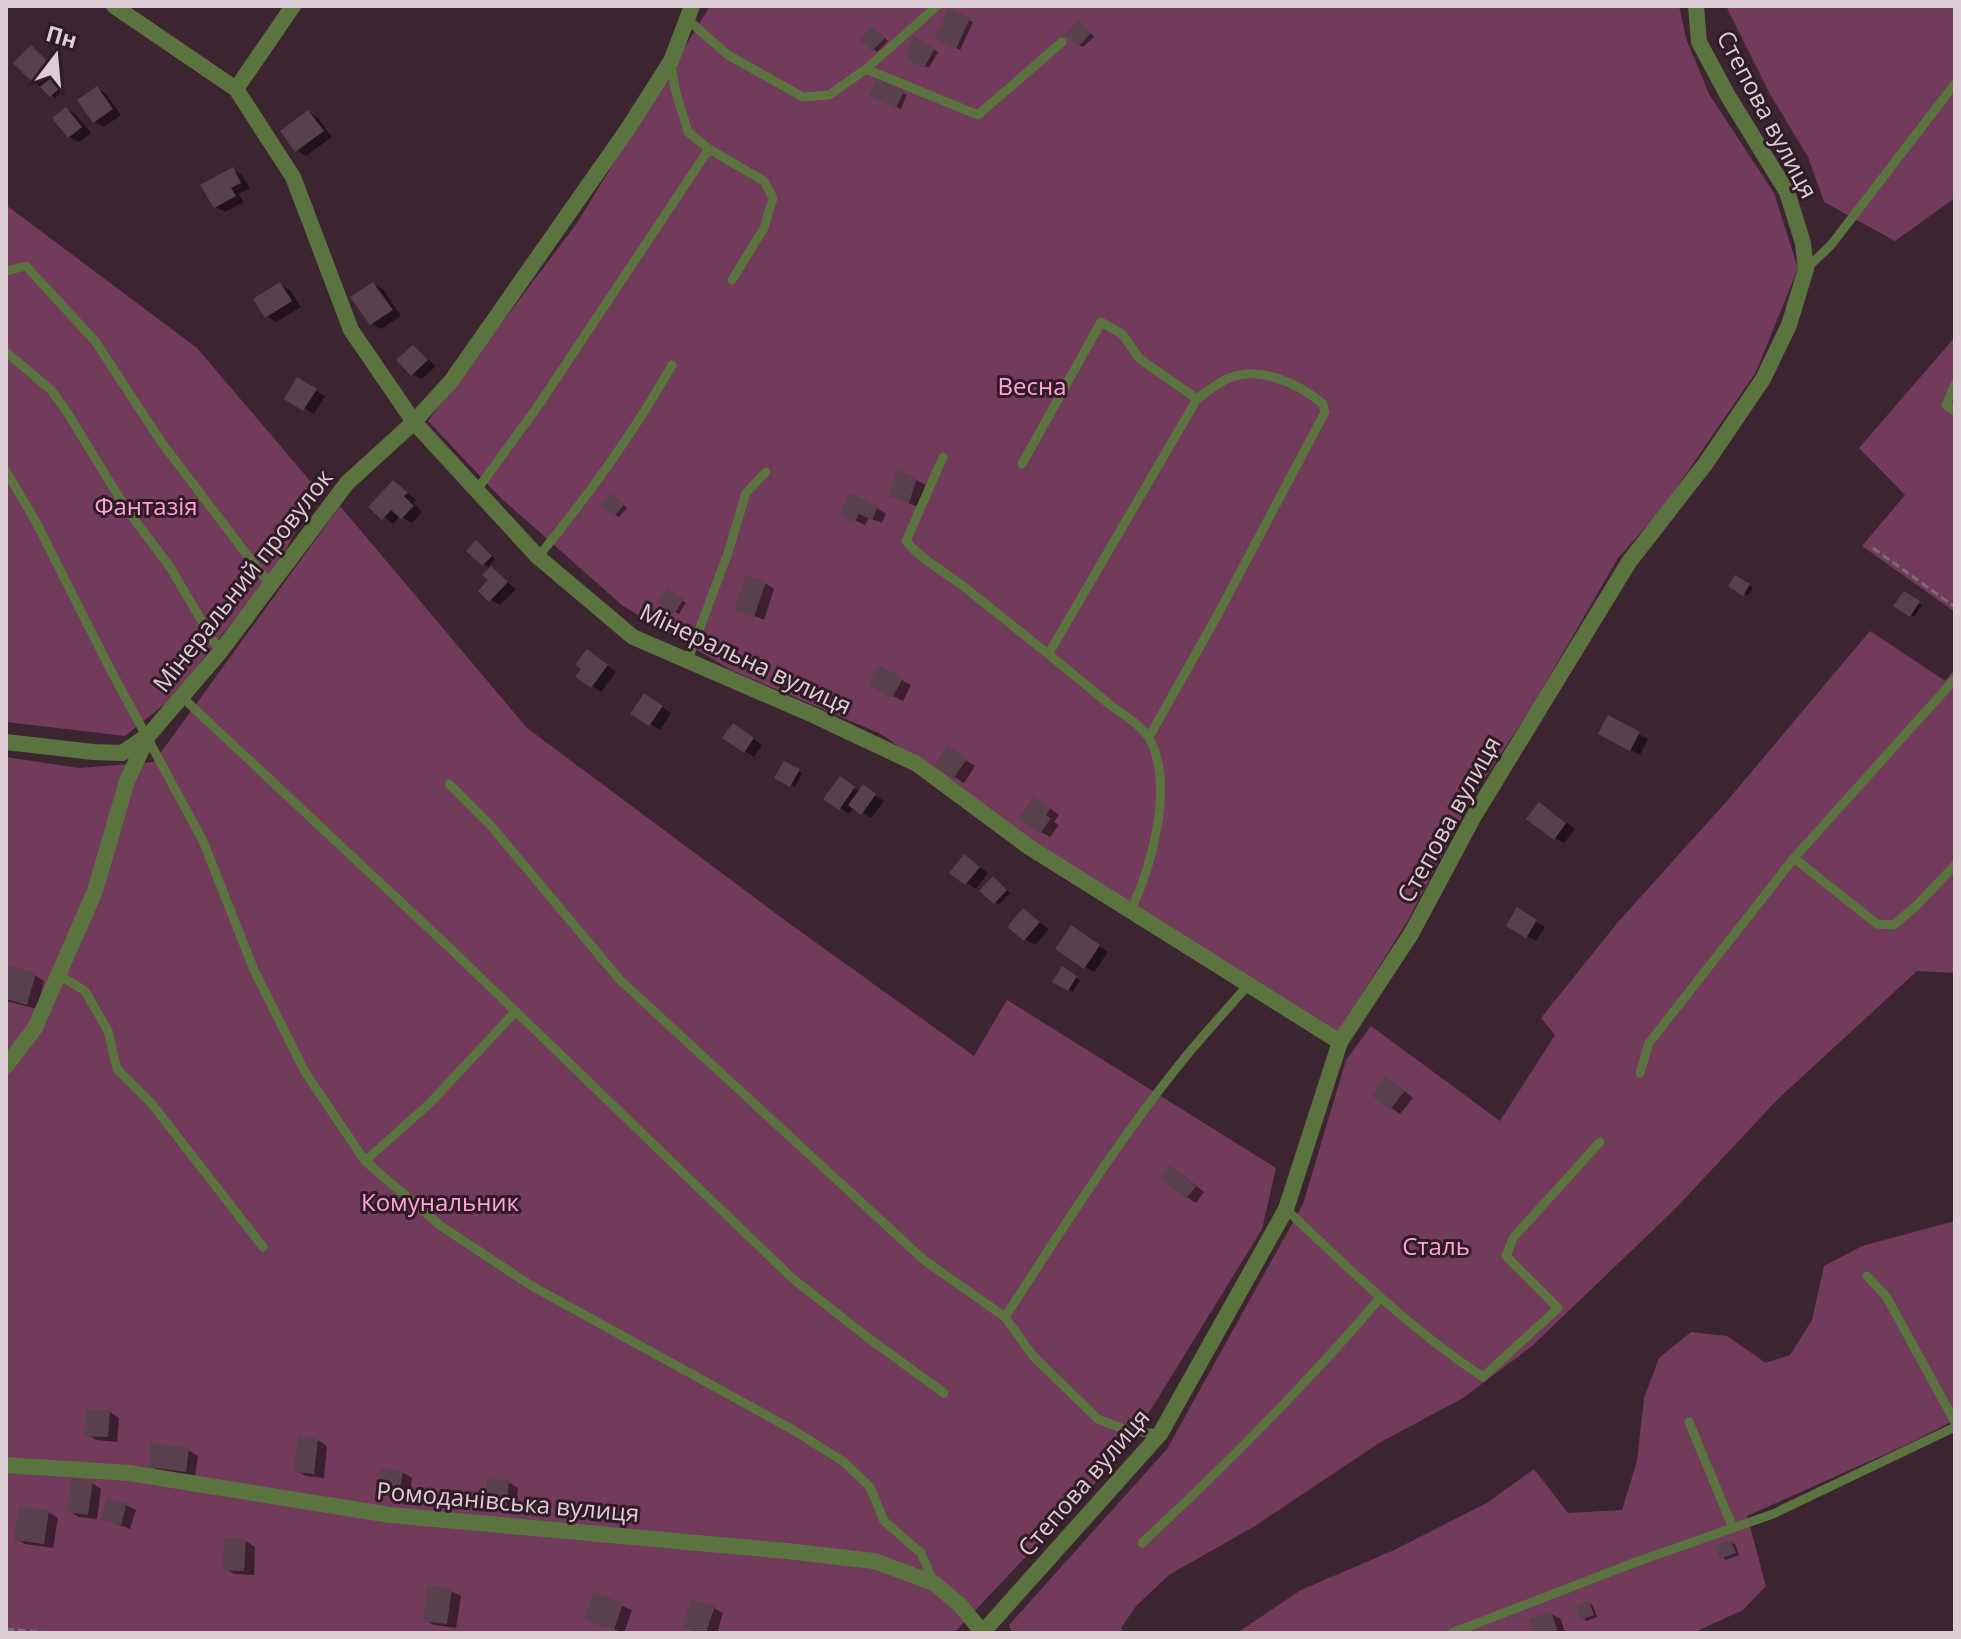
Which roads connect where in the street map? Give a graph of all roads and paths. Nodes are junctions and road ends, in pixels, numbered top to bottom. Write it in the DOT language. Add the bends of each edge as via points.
graph roads {
  1 [pos="114,6"];
  2 [pos="293,6"];
  3 [pos="937,6"];
  4 [pos="1696,6"];
  5 [pos="690,13"];
  6 [pos="1062,42"];
  7 [pos="671,61"];
  8 [pos="866,69"];
  9 [pos="1954,85"];
  10 [pos="236,89"];
  11 [pos="709,149"];
  12 [pos="1806,269"];
  13 [pos="6,271"];
  14 [pos="732,280"];
  15 [pos="6,352"];
  16 [pos="672,365"];
  17 [pos="1955,384"];
  18 [pos="1197,399"];
  19 [pos="1955,411"];
  20 [pos="414,422"];
  21 [pos="943,457"];
  22 [pos="1022,464"];
  23 [pos="6,471"];
  24 [pos="766,472"];
  25 [pos="476,491"];
  26 [pos="1873,548"];
  27 [pos="538,557"];
  28 [pos="270,585"];
  29 [pos="1955,607"];
  30 [pos="220,652"];
  31 [pos="1049,653"];
  32 [pos="687,662"];
  33 [pos="1955,679"];
  34 [pos="183,698"];
  35 [pos="148,736"];
  36 [pos="1149,737"];
  37 [pos="6,742"];
  38 [pos="449,784"];
  39 [pos="1794,858"];
  40 [pos="1955,865"];
  41 [pos="1131,910"];
  42 [pos="59,975"];
  43 [pos="1248,985"];
  44 [pos="515,1012"];
  45 [pos="1340,1042"];
  46 [pos="6,1066"];
  47 [pos="1640,1073"];
  48 [pos="1600,1142"];
  49 [pos="365,1161"];
  50 [pos="1286,1209"];
  51 [pos="263,1247"];
  52 [pos="1867,1276"];
  53 [pos="1380,1298"];
  54 [pos="1005,1317"];
  55 [pos="944,1393"];
  56 [pos="1689,1422"];
  57 [pos="1955,1424"];
  58 [pos="1160,1434"];
  59 [pos="6,1465"];
  60 [pos="1733,1528"];
  61 [pos="1142,1543"];
  62 [pos="934,1583"];
  63 [pos="6,1629"];
  64 [pos="52,1633"];
  65 [pos="983,1633"];
  66 [pos="1452,1633"];
  1 -- 10 [label="street, Мінеральна вулиця"];
  2 -- 10 [label="street"];
  3 -- 8 [label="lane"];
  4 -- 12 [label="street, Степова вулиця" via="1699,42 1787,192"];
  5 -- 7 [label="street, Мінеральний провулок"];
  5 -- 8 [label="lane" via="728,55 803,97 829,95"];
  6 -- 8 [label="lane" via="978,115"];
  7 -- 11 [label="lane" via="688,132"];
  7 -- 20 [label="street, Мінеральний провулок" via="452,380"];
  9 -- 12 [label="lane" via="1831,245"];
  10 -- 20 [label="street, Мінеральна вулиця" via="293,177 351,330"];
  11 -- 14 [label="lane" via="764,181 773,198 764,228"];
  11 -- 25 [label="lane"];
  12 -- 45 [label="street, Степова вулиця" via="1789,325 1763,379 1629,562 1474,816 1411,934"];
  13 -- 28 [label="lane" via="26,266 95,341 162,443"];
  15 -- 30 [label="lane" via="51,390 67,412"];
  16 -- 27 [label="lane" via="642,418"];
  17 -- 19 [label="lane" via="1946,405"];
  18 -- 22 [label="lane" via="1140,359 1122,334 1101,322"];
  18 -- 31 [label="lane"];
  18 -- 36 [label="lane" via="1232,376 1262,375 1283,379 1314,396 1325,412"];
  20 -- 25 [label="street, Мінеральна вулиця"];
  20 -- 28 [label="street, Мінеральний провулок" via="347,483"];
  21 -- 31 [label="lane" via="906,541"];
  23 -- 35 [label="lane"];
  24 -- 32 [label="lane" via="746,493"];
  25 -- 27 [label="street, Мінеральна вулиця"];
  26 -- 29 [label="path"];
  27 -- 32 [label="street, Мінеральна вулиця" via="633,637"];
  28 -- 30 [label="street, Мінеральний провулок"];
  30 -- 34 [label="street, Мінеральний провулок"];
  31 -- 36 [label="lane"];
  32 -- 41 [label="street, Мінеральна вулиця" via="917,764 1029,847"];
  33 -- 39 [label="lane"];
  34 -- 35 [label="street, Мінеральний провулок"];
  34 -- 44 [label="lane"];
  35 -- 37 [label="street" via="122,753"];
  35 -- 42 [label="street, Мінеральний провулок" via="127,781 95,891"];
  35 -- 49 [label="lane" via="203,841 254,970 305,1072"];
  36 -- 41 [label="lane" via="1161,772 1156,839"];
  38 -- 54 [label="lane" via="492,827 620,980 924,1260"];
  39 -- 40 [label="lane" via="1877,924 1894,925"];
  39 -- 47 [label="lane" via="1649,1043"];
  41 -- 43 [label="street, Мінеральна вулиця"];
  42 -- 46 [label="street, Мінеральний провулок" via="35,1028"];
  42 -- 51 [label="lane" via="85,991 108,1031 117,1069 152,1104"];
  43 -- 45 [label="street, Мінеральна вулиця"];
  43 -- 54 [label="lane" via="1139,1120"];
  44 -- 49 [label="lane" via="430,1103"];
  44 -- 55 [label="lane" via="792,1278"];
  45 -- 50 [label="street, Степова вулиця"];
  48 -- 53 [label="lane" via="1513,1238 1506,1256 1558,1308 1483,1377"];
  49 -- 62 [label="lane" via="441,1226 530,1285 844,1462 870,1487 884,1521 921,1553"];
  50 -- 53 [label="lane"];
  50 -- 58 [label="street, Степова вулиця"];
  52 -- 57 [label="lane" via="1886,1296"];
  53 -- 61 [label="lane" via="1328,1360"];
  54 -- 58 [label="lane" via="1033,1356 1098,1419 1129,1431"];
  56 -- 60 [label="lane"];
  57 -- 60 [label="lane" via="1773,1514"];
  58 -- 65 [label="street, Степова вулиця"];
  59 -- 62 [label="street, Ромоданівська вулиця" via="129,1473 390,1515 874,1561"];
  60 -- 66 [label="lane"];
  62 -- 65 [label="street, Ромоданівська вулиця"];
  63 -- 64 [label="path"];
}
